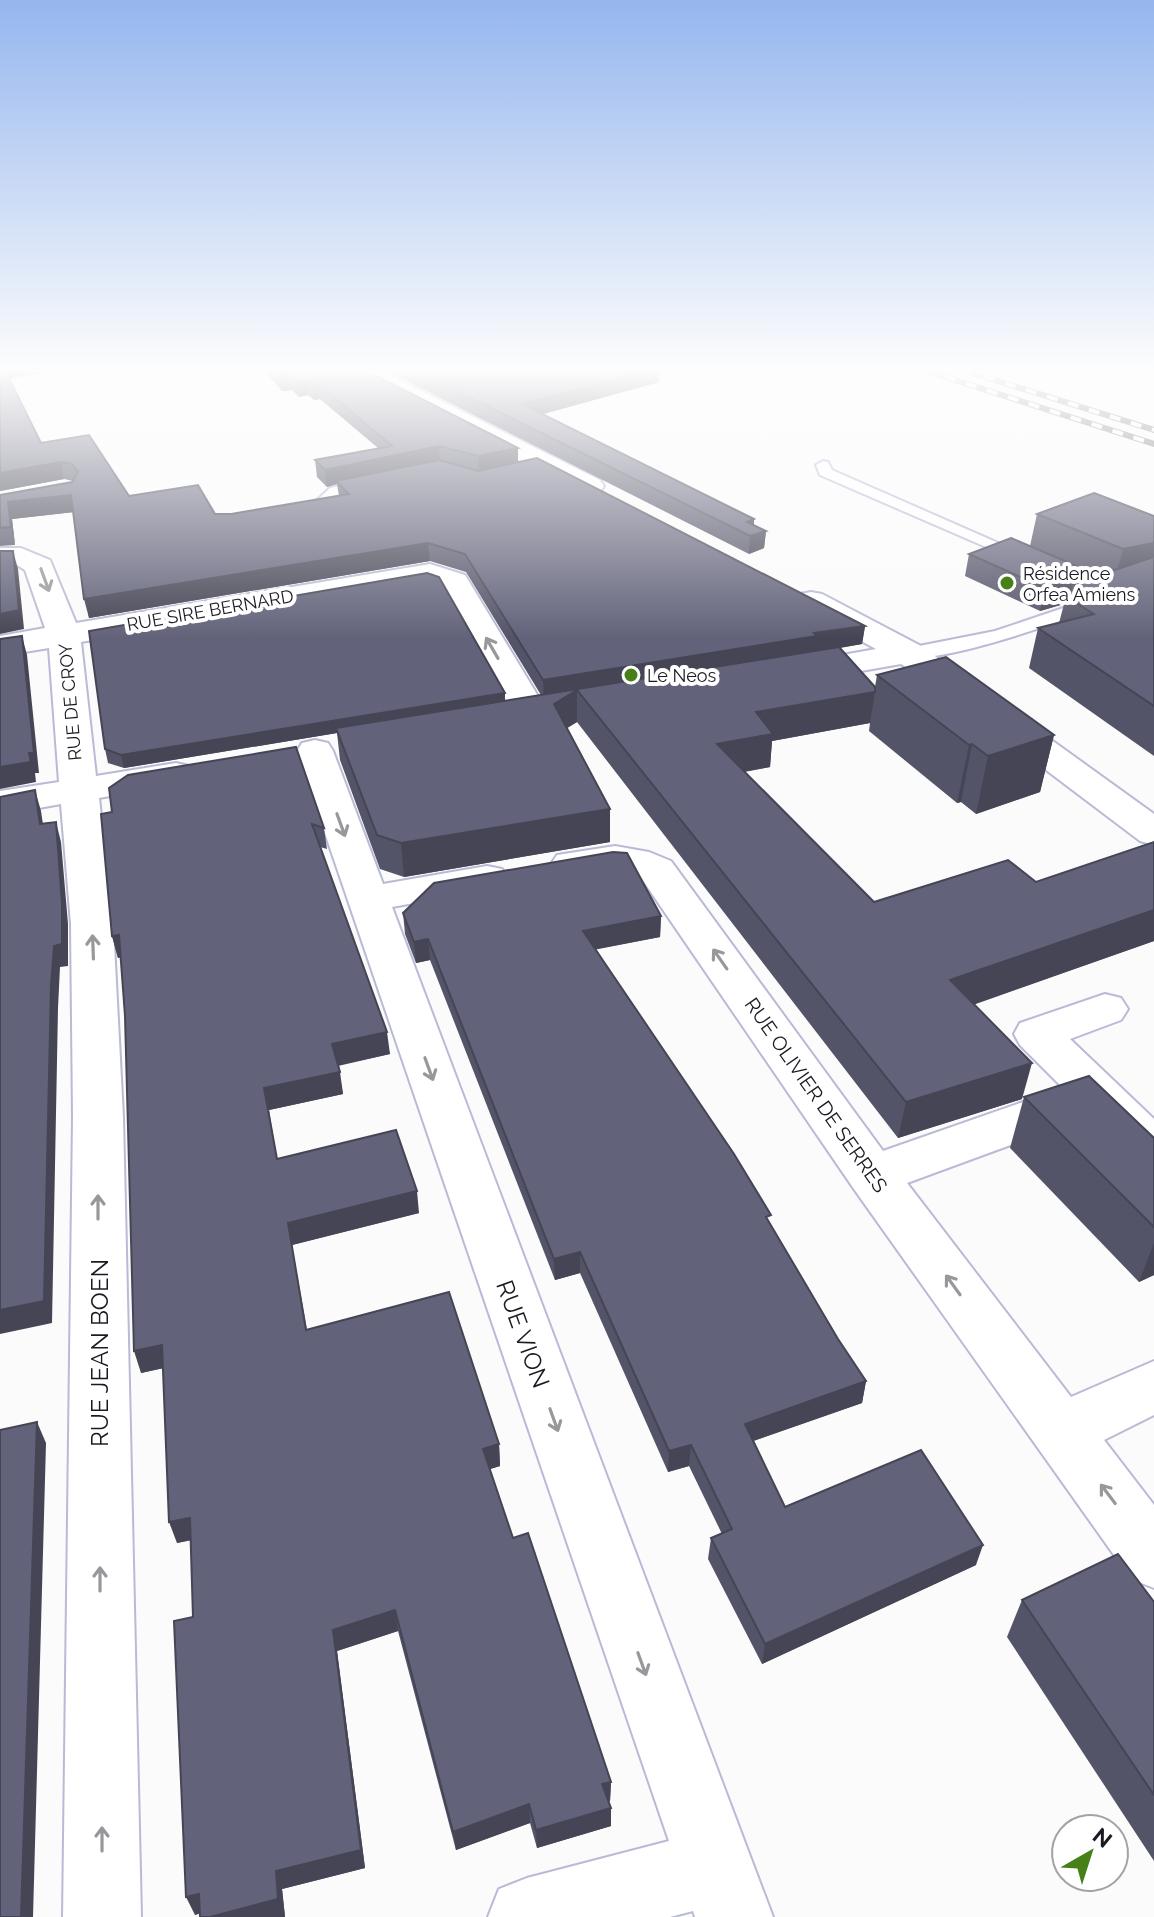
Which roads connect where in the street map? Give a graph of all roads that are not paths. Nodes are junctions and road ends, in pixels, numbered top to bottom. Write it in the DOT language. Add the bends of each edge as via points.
graph roads {
  1 [pos="538,459"];
  2 [pos="549,465"];
  3 [pos="823,465"];
  4 [pos="521,471"];
  5 [pos="380,482"];
  6 [pos="620,501"];
  7 [pos="290,512"];
  8 [pos="7,549"];
  9 [pos="1040,565"];
  10 [pos="789,589"];
  11 [pos="1097,590"];
  12 [pos="64,635"];
  13 [pos="0,646"];
  14 [pos="909,653"];
  15 [pos="766,677"];
  16 [pos="532,716"];
  17 [pos="314,751"];
  18 [pos="204,769"];
  19 [pos="78,789"];
  20 [pos="0,803"];
  21 [pos="1154,833"];
  22 [pos="368,899"];
  23 [pos="1105,1009"];
  24 [pos="1097,1094"];
  25 [pos="1154,1149"];
  26 [pos="872,1175"];
  27 [pos="1154,1387"];
  28 [pos="1061,1431"];
  29 [pos="1154,1557"];
  30 [pos="724,1892"];
  31 [pos="102,1917"];
  32 [pos="527,1917"];
  1 -- 2 [label="street"];
  2 -- 4 [label="lane"];
  2 -- 6 [label="street"];
  3 -- 9 [label="lane" via="825,472"];
  5 -- 7 [label="lane" via="335,491 319,507"];
  8 -- 12 [label="street, RUE DE CROY, one-way" via="39,566"];
  10 -- 14 [label="street"];
  11 -- 14 [label="lane" via="1035,624"];
  12 -- 13 [label="street, RUE SIRE BERNARD"];
  16 -- 12 [label="street, RUE SIRE BERNARD, one-way" via="454,581 430,573"];
  12 -- 19 [label="street, RUE DE CROY"];
  14 -- 15 [label="street"];
  14 -- 21 [label="street"];
  17 -- 22 [label="street, RUE VION, one-way"];
  18 -- 19 [label="street"];
  19 -- 20 [label="street"];
  31 -- 19 [label="street, RUE JEAN BOEN, one-way" via="98,1117 92,924"];
  26 -- 22 [label="street, RUE OLIVIER DE SERRES, one-way" via="657,870 635,859 612,857"];
  22 -- 30 [label="street, RUE VION, one-way"];
  23 -- 24 [label="street" via="1037,1034"];
  24 -- 25 [label="street"];
  24 -- 26 [label="street"];
  28 -- 26 [label="street, RUE OLIVIER DE SERRES, one-way"];
  27 -- 28 [label="street"];
  29 -- 28 [label="street, RUE OLIVIER DE SERRES, one-way"];
  30 -- 32 [label="street"];
}
